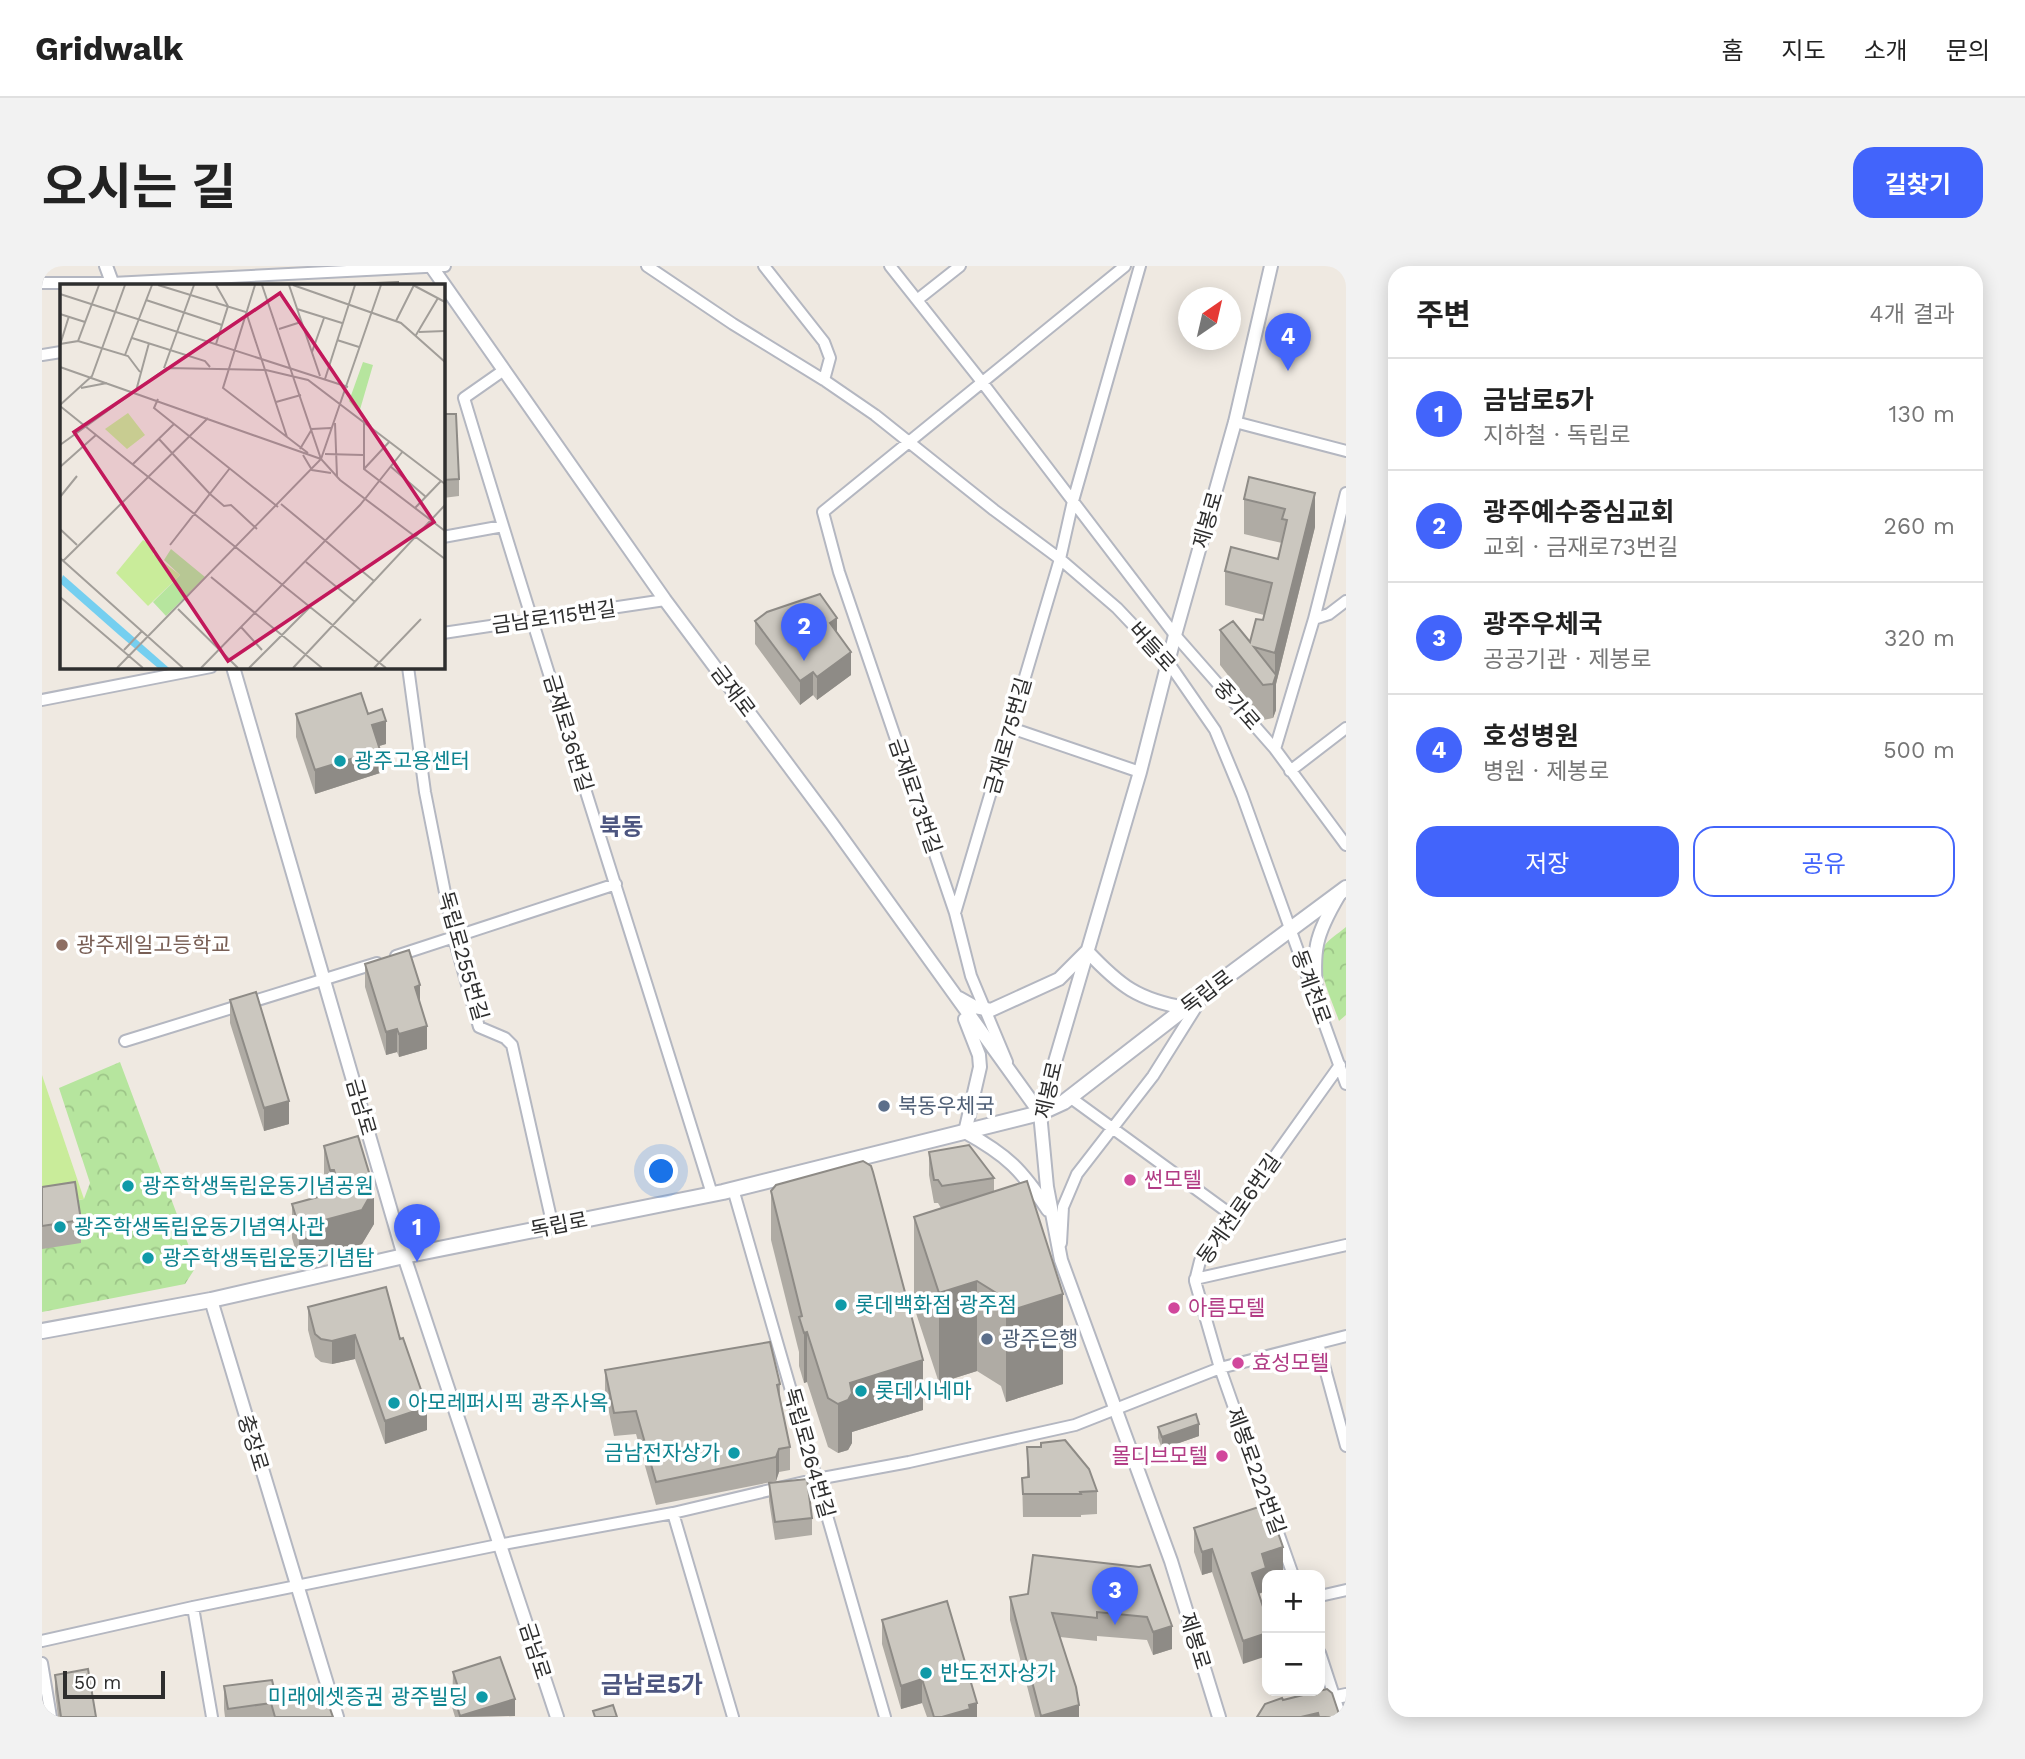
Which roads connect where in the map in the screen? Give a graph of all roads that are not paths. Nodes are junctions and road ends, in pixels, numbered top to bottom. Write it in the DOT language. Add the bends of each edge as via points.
graph roads {
  1 [pos="106,266"];
  2 [pos="435,266"];
  3 [pos="647,266"];
  4 [pos="764,266"];
  5 [pos="890,266"];
  6 [pos="960,266"];
  7 [pos="1125,266"];
  8 [pos="1140,266"];
  9 [pos="1271,266"];
  10 [pos="42,283"];
  11 [pos="112,284"];
  12 [pos="917,300"];
  13 [pos="60,352"];
  14 [pos="42,355"];
  15 [pos="504,370"];
  16 [pos="824,380"];
  17 [pos="982,382"];
  18 [pos="1235,422"];
  19 [pos="909,443"];
  20 [pos="1346,451"];
  21 [pos="1346,493"];
  22 [pos="1073,500"];
  23 [pos="503,526"];
  24 [pos="444,537"];
  25 [pos="1060,559"];
  26 [pos="665,600"];
  27 [pos="1346,601"];
  28 [pos="1314,619"];
  29 [pos="534,620"];
  30 [pos="444,633"];
  31 [pos="1175,635"];
  32 [pos="1168,662"];
  33 [pos="206,668"];
  34 [pos="233,668"];
  35 [pos="408,668"];
  36 [pos="42,700"];
  37 [pos="1346,728"];
  38 [pos="1011,729"];
  39 [pos="1275,749"];
  40 [pos="1290,771"];
  41 [pos="1140,772"];
  42 [pos="1346,845"];
  43 [pos="616,884"];
  44 [pos="1344,890"];
  45 [pos="954,913"];
  46 [pos="1290,930"];
  47 [pos="454,938"];
  48 [pos="1087,951"];
  49 [pos="324,980"];
  50 [pos="1206,992"];
  51 [pos="956,996"];
  52 [pos="1315,998"];
  53 [pos="1186,1008"];
  54 [pos="986,1011"];
  55 [pos="125,1041"];
  56 [pos="1339,1065"];
  57 [pos="1014,1077"];
  58 [pos="1346,1084"];
  59 [pos="1070,1098"];
  60 [pos="1040,1113"];
  61 [pos="1112,1129"];
  62 [pos="965,1132"];
  63 [pos="733,1189"];
  64 [pos="712,1194"];
  65 [pos="1233,1216"];
  66 [pos="1052,1217"];
  67 [pos="553,1227"];
  68 [pos="1346,1245"];
  69 [pos="404,1256"];
  70 [pos="1061,1260"];
  71 [pos="1195,1279"];
  72 [pos="211,1300"];
  73 [pos="42,1331"];
  74 [pos="1346,1336"];
  75 [pos="1318,1343"];
  76 [pos="1220,1367"];
  77 [pos="1116,1407"];
  78 [pos="1346,1446"];
  79 [pos="817,1479"];
  80 [pos="673,1513"];
  81 [pos="498,1545"];
  82 [pos="1291,1570"];
  83 [pos="298,1586"];
  84 [pos="1346,1590"];
  85 [pos="1325,1594"];
  86 [pos="193,1607"];
  87 [pos="42,1641"];
  88 [pos="42,1663"];
  89 [pos="1325,1664"];
  90 [pos="1340,1696"];
  91 [pos="1299,1706"];
  92 [pos="51,1717"];
  93 [pos="212,1717"];
  94 [pos="337,1717"];
  95 [pos="556,1717"];
  96 [pos="733,1717"];
  97 [pos="886,1717"];
  98 [pos="1219,1717"];
  99 [pos="1341,1717"];
  1 -- 11 [label="street"];
  2 -- 11 [label="street"];
  2 -- 15 [label="street, 금재로"];
  3 -- 16 [label="street, 버들로"];
  4 -- 16 [label="street" via="824,342 830,358"];
  5 -- 12 [label="street, 중가로"];
  6 -- 12 [label="street"];
  7 -- 17 [label="street"];
  8 -- 22 [label="street"];
  9 -- 18 [label="street, 제봉로"];
  10 -- 11 [label="street"];
  12 -- 17 [label="street, 중가로"];
  13 -- 14 [label="street"];
  15 -- 23 [label="street, 금재로36번길" via="464,398"];
  15 -- 26 [label="street, 금재로"];
  16 -- 19 [label="street, 버들로"];
  17 -- 19 [label="street"];
  17 -- 22 [label="street, 중가로"];
  18 -- 20 [label="street"];
  18 -- 31 [label="street, 제봉로"];
  19 -- 25 [label="street, 버들로"];
  19 -- 45 [label="street, 금재로73번길" via="823,512"];
  21 -- 28 [label="street"];
  22 -- 25 [label="street, 금재로75번길"];
  22 -- 31 [label="street, 중가로"];
  23 -- 24 [label="street"];
  23 -- 29 [label="street, 금재로36번길"];
  25 -- 32 [label="street, 버들로"];
  25 -- 38 [label="street, 금재로75번길"];
  26 -- 29 [label="street, 금남로115번길"];
  26 -- 51 [label="street, 금재로"];
  27 -- 28 [label="street"];
  28 -- 39 [label="street"];
  29 -- 30 [label="street, 금남로115번길"];
  29 -- 43 [label="street, 금재로36번길"];
  31 -- 32 [label="street, 제봉로"];
  31 -- 39 [label="street, 중가로"];
  32 -- 41 [label="street, 제봉로"];
  32 -- 46 [label="street, 버들로" via="1215,730"];
  33 -- 36 [label="street"];
  34 -- 49 [label="street, 금남로"];
  35 -- 47 [label="street, 독립로255번길" via="425,792"];
  37 -- 40 [label="street"];
  38 -- 41 [label="street"];
  38 -- 45 [label="street, 금재로75번길"];
  39 -- 40 [label="street, 중가로"];
  40 -- 42 [label="street, 중가로"];
  41 -- 48 [label="street, 제봉로"];
  43 -- 47 [label="street"];
  43 -- 64 [label="street, 금재로36번길"];
  44 -- 46 [label="main road, 독립로"];
  44 -- 52 [label="street" via="1317,940"];
  45 -- 54 [label="street, 금재로73번길"];
  46 -- 50 [label="main road, 독립로"];
  46 -- 52 [label="street, 동계천로"];
  47 -- 49 [label="street"];
  47 -- 67 [label="street, 독립로255번길" via="479,1027 512,1045"];
  48 -- 53 [label="street" via="1131,991 1156,1003"];
  48 -- 54 [label="street" via="1059,979"];
  48 -- 60 [label="street, 제봉로"];
  49 -- 55 [label="street"];
  49 -- 69 [label="street, 금남로"];
  50 -- 53 [label="main road, 독립로"];
  50 -- 61 [label="street" via="1153,1076"];
  51 -- 54 [label="street"];
  51 -- 57 [label="street, 금재로"];
  51 -- 62 [label="street" via="979,1055"];
  52 -- 56 [label="street, 동계천로"];
  53 -- 59 [label="main road, 독립로"];
  54 -- 57 [label="street, 금재로73번길"];
  56 -- 58 [label="street, 동계천로"];
  56 -- 65 [label="street, 동계천로6번길"];
  57 -- 60 [label="street, 금재로"];
  59 -- 60 [label="main road, 독립로"];
  59 -- 61 [label="street"];
  60 -- 62 [label="main road, 독립로"];
  60 -- 66 [label="street, 제봉로"];
  61 -- 65 [label="street"];
  61 -- 70 [label="street" via="1069,1190 1062,1215"];
  62 -- 63 [label="main road, 독립로"];
  62 -- 66 [label="street" via="1014,1164"];
  63 -- 64 [label="main road, 독립로"];
  63 -- 79 [label="street, 독립로264번길"];
  64 -- 67 [label="main road, 독립로"];
  65 -- 71 [label="street, 동계천로6번길" via="1200,1261"];
  66 -- 70 [label="street, 제봉로"];
  67 -- 69 [label="main road, 독립로"];
  68 -- 71 [label="street"];
  69 -- 72 [label="main road, 독립로"];
  69 -- 81 [label="street, 금남로"];
  70 -- 77 [label="street, 제봉로"];
  71 -- 76 [label="street, 동계천로6번길"];
  72 -- 73 [label="main road, 독립로"];
  72 -- 83 [label="street, 충장로"];
  74 -- 75 [label="street"];
  75 -- 76 [label="street"];
  75 -- 78 [label="street"];
  76 -- 77 [label="street"];
  76 -- 82 [label="street, 제봉로222번길"];
  77 -- 79 [label="street" via="1075,1425"];
  77 -- 98 [label="street, 제봉로" via="1171,1560"];
  79 -- 80 [label="street"];
  79 -- 97 [label="street, 독립로264번길"];
  80 -- 81 [label="street"];
  80 -- 96 [label="street"];
  81 -- 83 [label="street"];
  81 -- 95 [label="street, 금남로"];
  83 -- 86 [label="street"];
  83 -- 94 [label="street, 충장로"];
  84 -- 85 [label="street"];
  86 -- 87 [label="street"];
  86 -- 93 [label="street"];
  88 -- 92 [label="street"];
  89 -- 90 [label="street"];
  90 -- 91 [label="street"];
  90 -- 99 [label="street"];
}
